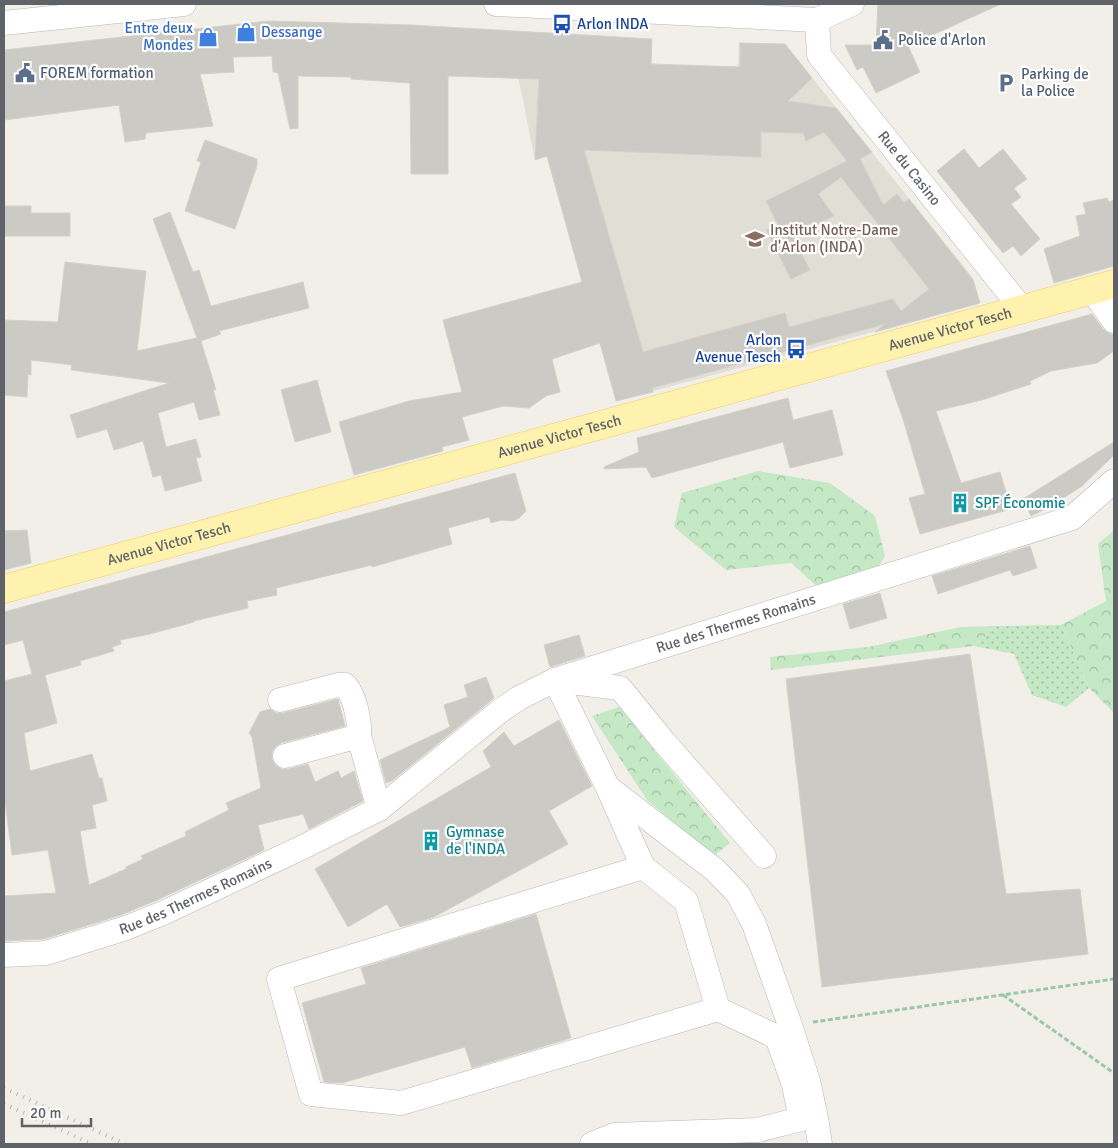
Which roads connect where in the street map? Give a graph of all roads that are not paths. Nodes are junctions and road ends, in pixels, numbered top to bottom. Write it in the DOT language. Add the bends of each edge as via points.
graph roads {
  1 [pos="184,4"];
  2 [pos="496,4"];
  3 [pos="852,4"];
  4 [pos="817,20"];
  5 [pos="4,23"];
  6 [pos="1103,287"];
  7 [pos="1022,309"];
  8 [pos="1114,321"];
  9 [pos="1114,481"];
  10 [pos="4,589"];
  11 [pos="555,680"];
  12 [pos="280,700"];
  13 [pos="359,736"];
  14 [pos="285,756"];
  15 [pos="608,788"];
  16 [pos="379,809"];
  17 [pos="764,856"];
  18 [pos="643,867"];
  19 [pos="4,956"];
  20 [pos="718,1009"];
  21 [pos="592,1144"];
  22 [pos="820,1144"];
  1 -- 5 [label="street"];
  2 -- 4 [label="street"];
  3 -- 4 [label="street"];
  4 -- 7 [label="street, Rue du Casino" via="819,55"];
  6 -- 7 [label="main road, Avenue Victor Tesch"];
  6 -- 8 [label="street"];
  7 -- 10 [label="main road, Avenue Victor Tesch"];
  9 -- 11 [label="street, Rue des Thermes Romains" via="1072,518"];
  11 -- 15 [label="street"];
  11 -- 16 [label="street, Rue des Thermes Romains" via="500,710"];
  11 -- 17 [label="street" via="624,687 664,742"];
  12 -- 13 [label="street" via="345,685 360,723"];
  13 -- 14 [label="street"];
  13 -- 16 [label="street"];
  15 -- 18 [label="street"];
  15 -- 22 [label="street" via="715,870 738,894 754,924 790,1025 808,1081"];
  16 -- 19 [label="street, Rue des Thermes Romains" via="205,894 126,928 46,953"];
  18 -- 20 [label="street" via="686,901"];
  18 -- 20 [label="street" via="279,979 311,1094 401,1103"];
  20 -- 21 [label="street" via="777,1037 794,1085 801,1119 758,1130 614,1135"];
}
